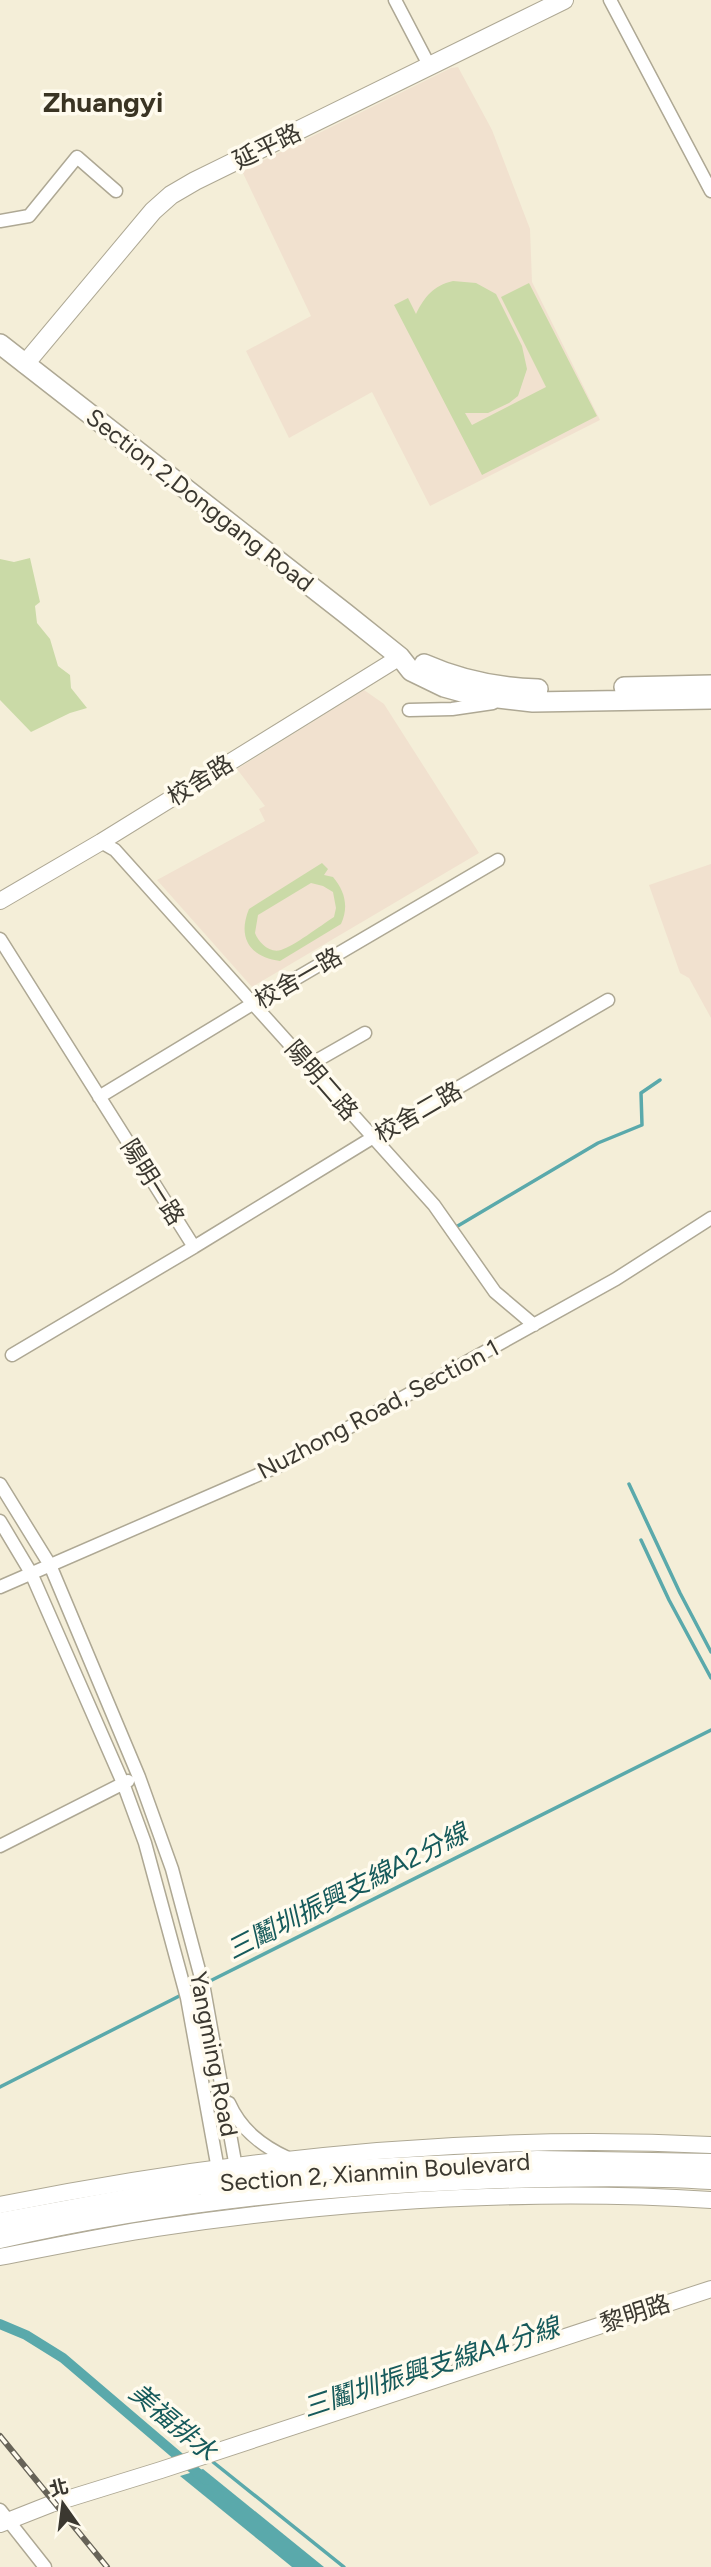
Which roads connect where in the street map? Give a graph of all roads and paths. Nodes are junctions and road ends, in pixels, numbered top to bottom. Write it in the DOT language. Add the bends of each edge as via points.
graph roads {
  1 [pos="395,0"];
  2 [pos="564,0"];
  3 [pos="610,0"];
  4 [pos="430,67"];
  5 [pos="116,191"];
  6 [pos="711,191"];
  7 [pos="0,221"];
  8 [pos="0,344"];
  9 [pos="25,364"];
  10 [pos="400,657"];
  11 [pos="711,685"];
  12 [pos="711,699"];
  13 [pos="508,701"];
  14 [pos="410,710"];
  15 [pos="101,842"];
  16 [pos="498,860"];
  17 [pos="0,901"];
  18 [pos="0,939"];
  19 [pos="608,1000"];
  20 [pos="254,1003"];
  21 [pos="365,1033"];
  22 [pos="309,1065"];
  23 [pos="99,1097"];
  24 [pos="372,1138"];
  25 [pos="711,1218"];
  26 [pos="194,1247"];
  27 [pos="534,1325"];
  28 [pos="12,1355"];
  29 [pos="0,1484"];
  30 [pos="0,1521"];
  31 [pos="50,1565"];
  32 [pos="31,1573"];
  33 [pos="0,1587"];
  34 [pos="127,1781"];
  35 [pos="0,1846"];
  36 [pos="221,2076"];
  37 [pos="711,2145"];
  38 [pos="534,2152"];
  39 [pos="288,2158"];
  40 [pos="711,2163"];
  41 [pos="711,2180"];
  42 [pos="229,2182"];
  43 [pos="711,2200"];
  44 [pos="0,2205"];
  45 [pos="234,2217"];
  46 [pos="0,2222"];
  47 [pos="0,2239"];
  48 [pos="0,2257"];
  49 [pos="711,2289"];
  50 [pos="3,2518"];
  51 [pos="45,2567"];
  1 -- 4 [label="street"];
  2 -- 4 [label="main road, 延平路"];
  3 -- 6 [label="street"];
  4 -- 9 [label="main road, 延平路" via="171,195"];
  5 -- 7 [label="street" via="77,157 29,216"];
  8 -- 9 [label="main road, Section 2,Donggang Road"];
  9 -- 10 [label="main road, Section 2,Donggang Road"];
  10 -- 11 [label="main road, Section 2,Donggang Road" via="461,678 516,688"];
  10 -- 13 [label="main road, Section 2,Donggang Road" via="411,671 444,687"];
  10 -- 15 [label="street, 校舍路"];
  12 -- 13 [label="main road, Section 2,Donggang Road"];
  13 -- 14 [label="street"];
  15 -- 17 [label="street, 校舍路"];
  15 -- 20 [label="street, 陽明二路" via="115,850"];
  16 -- 20 [label="street, 校舍一路"];
  18 -- 23 [label="street, 陽明一路"];
  19 -- 24 [label="street, 校舍二路"];
  20 -- 22 [label="street, 陽明二路"];
  20 -- 23 [label="street, 校舍一路"];
  21 -- 22 [label="street"];
  22 -- 24 [label="street, 陽明二路"];
  23 -- 26 [label="street, 陽明一路"];
  24 -- 26 [label="street, 校舍二路"];
  24 -- 27 [label="street, 陽明二路" via="434,1205 495,1292"];
  25 -- 27 [label="street, Nuzhong Road, Section 1"];
  26 -- 28 [label="street, 陽明一路"];
  27 -- 31 [label="street, Nuzhong Road, Section 1" via="283,1464"];
  29 -- 31 [label="street, Yangming Road"];
  30 -- 32 [label="street, Yangming Road"];
  31 -- 32 [label="street, Nuzhong Road, Section 1"];
  31 -- 36 [label="street, Yangming Road" via="139,1777 172,1869"];
  32 -- 33 [label="street, Nuzhong Road, Section 1"];
  32 -- 34 [label="street, Yangming Road"];
  34 -- 35 [label="street"];
  34 -- 42 [label="street, Yangming Road" via="168,1921"];
  36 -- 39 [label="street" via="243,2127 264,2146"];
  36 -- 42 [label="street, Yangming Road"];
  37 -- 38 [label="street, Section 2, Xianmin Boulevard"];
  38 -- 39 [label="street, Section 2, Xianmin Boulevard" via="355,2151"];
  38 -- 40 [label="main road, Section 2, Xianmin Boulevard"];
  38 -- 42 [label="main road, Section 2, Xianmin Boulevard"];
  39 -- 42 [label="street, Section 2, Xianmin Boulevard"];
  41 -- 42 [label="main road, Section 2, Xianmin Boulevard" via="543,2178 322,2189"];
  42 -- 44 [label="street, Section 2, Xianmin Boulevard" via="137,2179"];
  42 -- 45 [label="street, Yangming Road"];
  42 -- 46 [label="main road, Section 2, Xianmin Boulevard"];
  42 -- 47 [label="main road, Section 2, Xianmin Boulevard" via="147,2210"];
  43 -- 45 [label="street, Section 2, Xianmin Boulevard" via="620,2196 437,2199"];
  45 -- 48 [label="street, Section 2, Xianmin Boulevard"];
  49 -- 50 [label="street, 黎明路"];
  50 -- 51 [label="street"];
}
